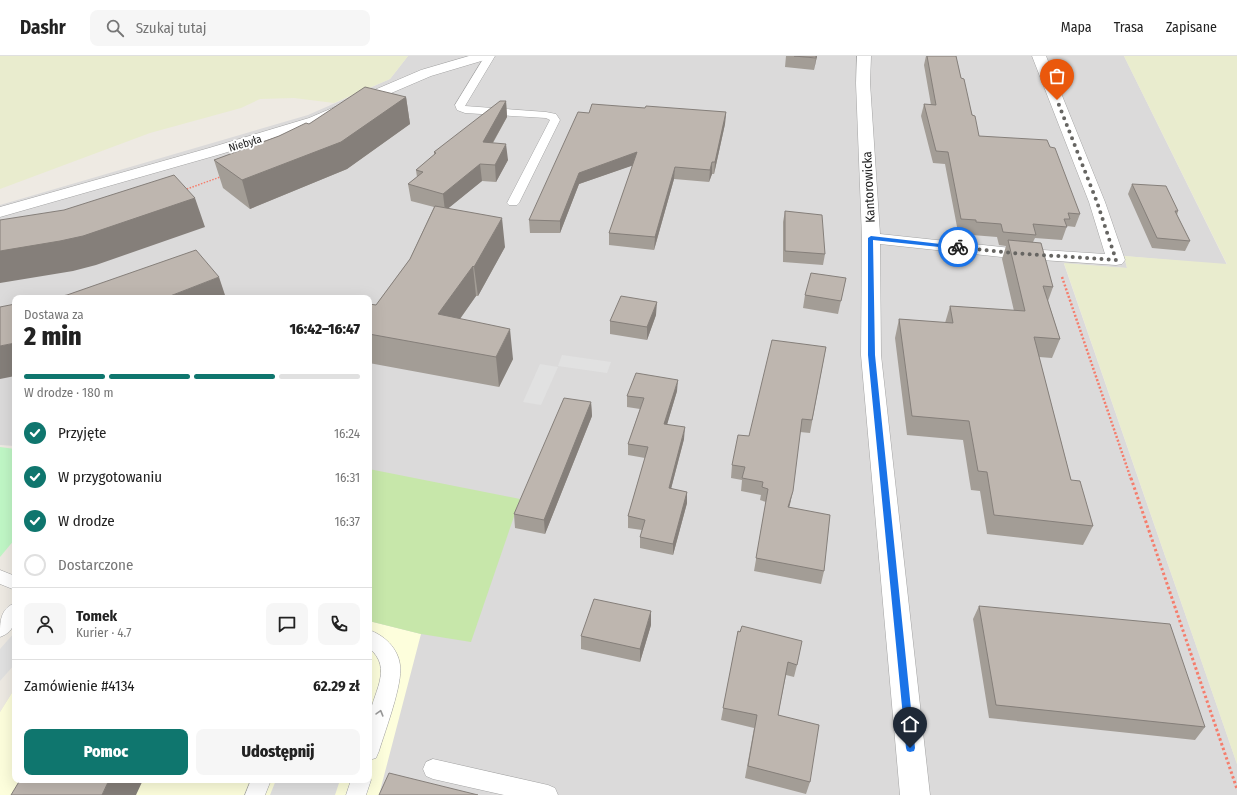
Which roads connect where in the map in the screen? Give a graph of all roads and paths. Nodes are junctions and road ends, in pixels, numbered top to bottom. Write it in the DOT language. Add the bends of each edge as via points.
graph roads {
  1 [pos="483,56"];
  2 [pos="490,56"];
  3 [pos="864,56"];
  4 [pos="1039,56"];
  5 [pos="513,203"];
  6 [pos="0,212"];
  7 [pos="871,238"];
  8 [pos="1062,277"];
  9 [pos="0,577"];
  10 [pos="12,582"];
  11 [pos="12,614"];
  12 [pos="0,629"];
  13 [pos="372,640"];
  14 [pos="372,740"];
  15 [pos="434,769"];
  16 [pos="260,783"];
  17 [pos="360,783"];
  18 [pos="1237,789"];
  19 [pos="255,795"];
  20 [pos="356,795"];
  21 [pos="548,795"];
  22 [pos="915,795"];
  1 -- 6 [label="street, Niebyła" via="426,73 314,121 215,152"];
  2 -- 5 [label="lane" via="461,108 546,115 552,116 555,120"];
  3 -- 7 [label="street, Kantorowicka" via="863,83"];
  4 -- 7 [label="street" via="1097,202 1116,260 1012,253"];
  7 -- 22 [label="street, Kantorowicka" via="872,355"];
  8 -- 18 [label="path"];
  9 -- 10 [label="lane"];
  11 -- 12 [label="lane"];
  14 -- 13 [label="lane, one-way" via="391,667 384,648"];
  15 -- 21 [label="lane"];
  16 -- 19 [label="lane"];
  17 -- 20 [label="lane"];
}
